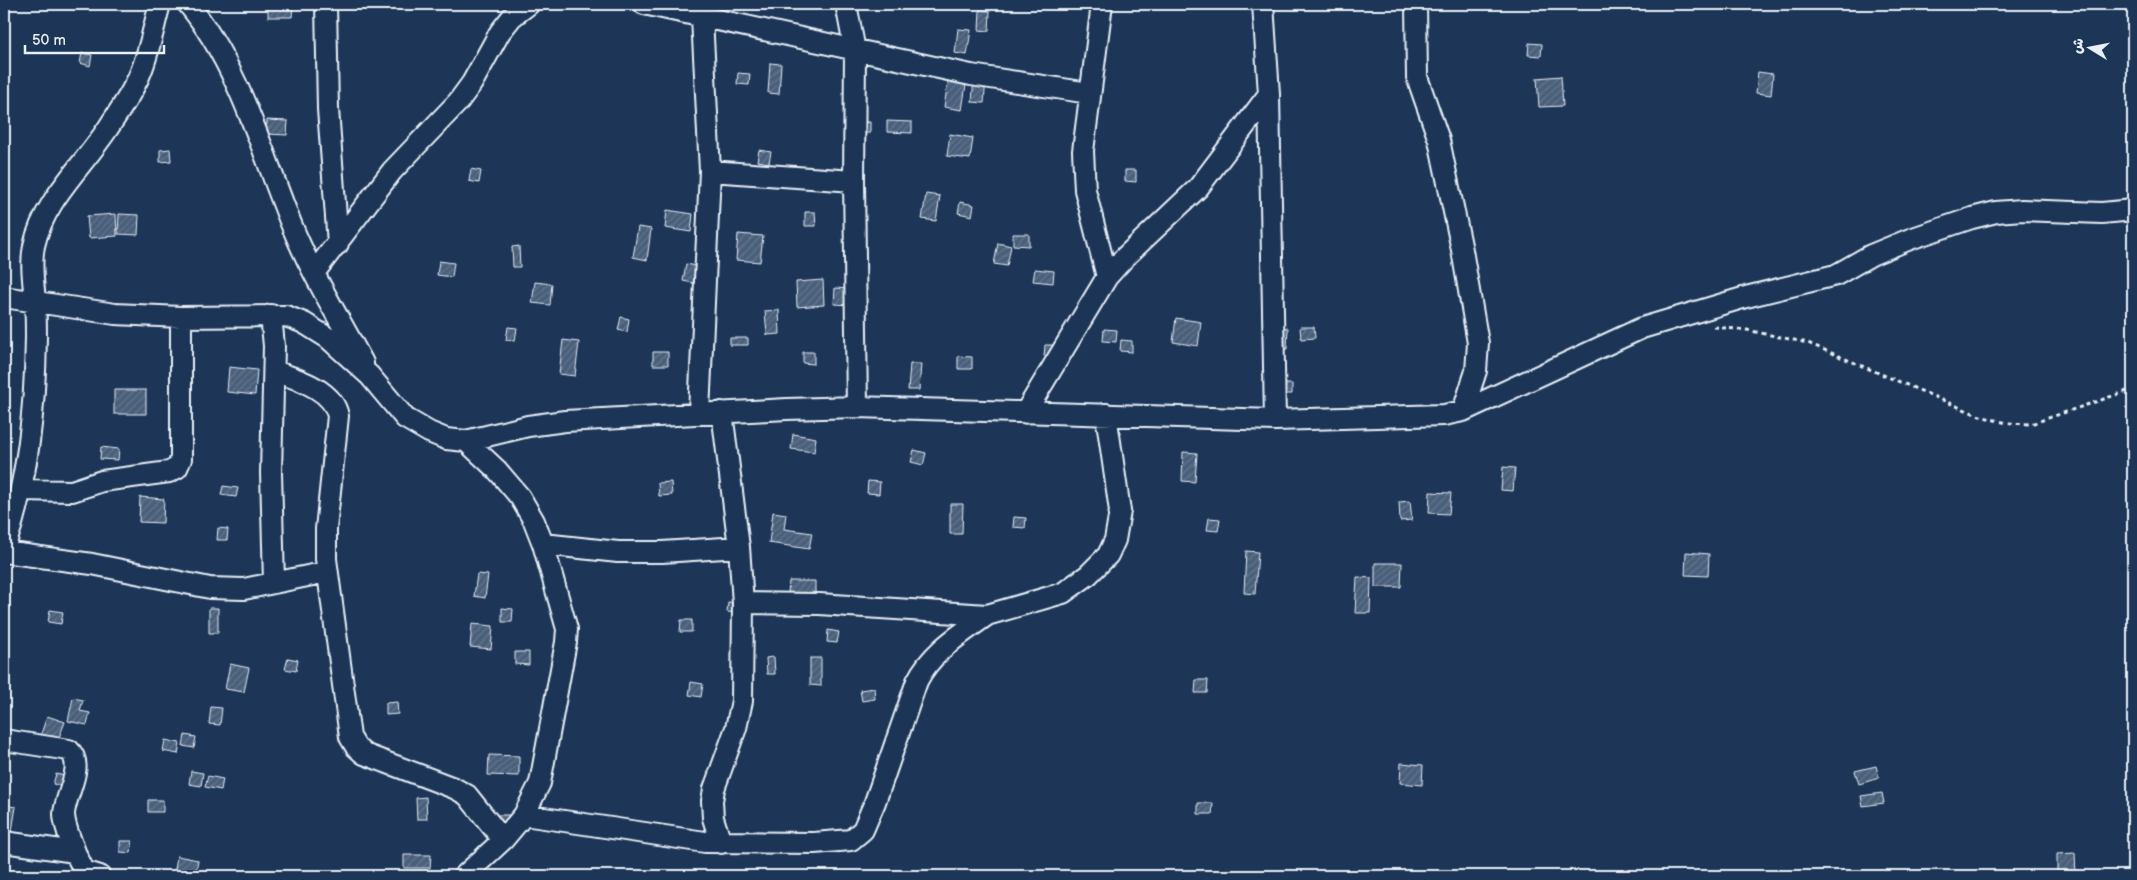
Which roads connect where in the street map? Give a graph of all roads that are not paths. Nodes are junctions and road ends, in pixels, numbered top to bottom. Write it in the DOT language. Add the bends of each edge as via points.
graph roads {
  1 [pos="160,4"];
  2 [pos="188,4"];
  3 [pos="326,4"];
  4 [pos="529,4"];
  5 [pos="644,4"];
  6 [pos="846,4"];
  7 [pos="1102,4"];
  8 [pos="1263,4"];
  9 [pos="1416,4"];
  10 [pos="702,18"];
  11 [pos="855,51"];
  12 [pos="1089,93"];
  13 [pos="1269,94"];
  14 [pos="710,171"];
  15 [pos="854,181"];
  16 [pos="2133,210"];
  17 [pos="338,244"];
  18 [pos="314,273"];
  19 [pos="1107,278"];
  20 [pos="4,297"];
  21 [pos="36,304"];
  22 [pos="271,315"];
  23 [pos="181,317"];
  24 [pos="274,371"];
  25 [pos="370,376"];
  26 [pos="857,407"];
  27 [pos="1464,411"];
  28 [pos="722,412"];
  29 [pos="1025,413"];
  30 [pos="699,414"];
  31 [pos="1106,414"];
  32 [pos="1275,420"];
  33 [pos="466,441"];
  34 [pos="22,490"];
  35 [pos="543,544"];
  36 [pos="739,547"];
  37 [pos="4,550"];
  38 [pos="326,572"];
  39 [pos="274,582"];
  40 [pos="743,603"];
  41 [pos="987,615"];
  42 [pos="4,740"];
  43 [pos="524,815"];
  44 [pos="503,840"];
  45 [pos="4,842"];
  46 [pos="721,843"];
  47 [pos="75,852"];
  48 [pos="100,876"];
  49 [pos="464,876"];
  1 -- 21 [label="street" via="142,70 126,100 42,221 34,247 32,282"];
  2 -- 18 [label="street" via="222,53"];
  3 -- 17 [label="street" via="328,109"];
  4 -- 17 [label="street" via="500,32 458,102 392,171"];
  5 -- 10 [label="street"];
  6 -- 11 [label="street"];
  7 -- 12 [label="street"];
  8 -- 13 [label="street"];
  9 -- 27 [label="street" via="1417,77 1440,140 1478,343 1476,371"];
  10 -- 11 [label="street"];
  10 -- 14 [label="street"];
  11 -- 12 [label="street" via="971,75"];
  11 -- 15 [label="street"];
  12 -- 19 [label="street" via="1083,151 1085,190"];
  13 -- 19 [label="street" via="1198,188"];
  13 -- 32 [label="street"];
  14 -- 15 [label="street"];
  14 -- 30 [label="street"];
  15 -- 26 [label="street"];
  16 -- 27 [label="street" via="2102,213 2022,210 1972,218 1871,255 1836,275 1642,328"];
  17 -- 18 [label="street"];
  18 -- 25 [label="street"];
  19 -- 29 [label="street"];
  20 -- 21 [label="street"];
  21 -- 23 [label="street" via="115,314"];
  21 -- 34 [label="street" via="35,391"];
  22 -- 23 [label="street"];
  22 -- 24 [label="street"];
  22 -- 25 [label="street" via="286,316 304,323 328,338"];
  23 -- 34 [label="street" via="180,459 177,468 169,472 96,482 72,491"];
  24 -- 38 [label="street" via="330,397 336,406 338,416 326,529"];
  24 -- 39 [label="street" via="271,473"];
  25 -- 33 [label="street" via="405,418 446,439"];
  26 -- 28 [label="street"];
  26 -- 29 [label="street"];
  27 -- 32 [label="street" via="1444,415"];
  28 -- 30 [label="street"];
  28 -- 36 [label="street"];
  29 -- 31 [label="street"];
  30 -- 33 [label="street" via="556,422"];
  31 -- 32 [label="street"];
  31 -- 41 [label="street" via="1120,511 1115,540 1108,555 1063,593"];
  33 -- 35 [label="street" via="520,497"];
  34 -- 37 [label="street"];
  35 -- 36 [label="street" via="618,552"];
  35 -- 43 [label="street" via="567,629 540,783"];
  36 -- 40 [label="street"];
  37 -- 39 [label="street" via="110,567 210,588 244,589"];
  38 -- 39 [label="street"];
  38 -- 44 [label="street" via="350,737 356,747 364,754 467,795"];
  40 -- 41 [label="street" via="819,604"];
  40 -- 46 [label="street" via="742,700 712,801 713,818"];
  41 -- 46 [label="street" via="925,666 863,830 851,840 834,842"];
  42 -- 47 [label="street" via="68,750 74,756 76,765 64,814"];
  43 -- 44 [label="street"];
  43 -- 46 [label="street"];
  44 -- 49 [label="street"];
  45 -- 47 [label="street"];
  47 -- 48 [label="street" via="84,872"];
}
